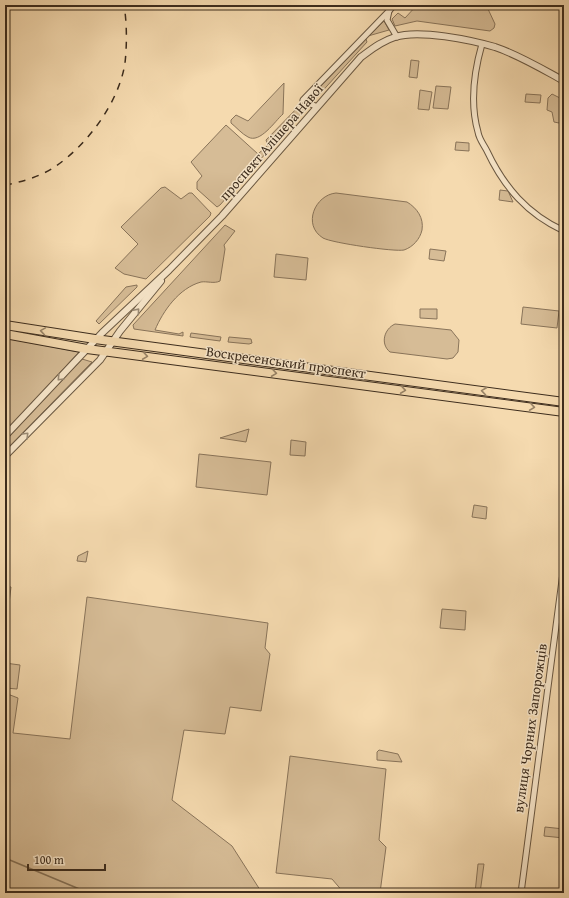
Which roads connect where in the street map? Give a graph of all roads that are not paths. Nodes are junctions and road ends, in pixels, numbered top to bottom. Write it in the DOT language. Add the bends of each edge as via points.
graph roads {
  1 [pos="394,5"];
  2 [pos="389,11"];
  3 [pos="397,36"];
  4 [pos="482,44"];
  5 [pos="564,81"];
  6 [pos="317,107"];
  7 [pos="564,231"];
  8 [pos="169,270"];
  9 [pos="5,325"];
  10 [pos="5,334"];
  11 [pos="95,339"];
  12 [pos="112,342"];
  13 [pos="87,349"];
  14 [pos="107,351"];
  15 [pos="564,402"];
  16 [pos="564,412"];
  17 [pos="5,436"];
  18 [pos="5,456"];
  19 [pos="564,565"];
  20 [pos="521,893"];
  1 -- 2 [label="street"];
  2 -- 3 [label="street" via="387,20"];
  2 -- 6 [label="street" via="303,100"];
  3 -- 4 [label="street, проспект Алішера Навої" via="420,34"];
  3 -- 6 [label="street, проспект Алішера Навої" via="379,43 361,57"];
  4 -- 5 [label="street, проспект Алішера Навої" via="501,50"];
  4 -- 7 [label="street" via="473,96 478,133 508,187 526,208"];
  6 -- 8 [label="street, проспект Алішера Навої" via="256,179"];
  8 -- 11 [label="street, проспект Алішера Навої"];
  12 -- 8 [label="street, проспект Алішера Навої, one-way"];
  11 -- 9 [label="main road, Воскресенський проспект, one-way"];
  10 -- 13 [label="main road, Воскресенський проспект"];
  11 -- 12 [label="main road, Воскресенський проспект"];
  11 -- 13 [label="street, проспект Алішера Навої"];
  12 -- 14 [label="street, проспект Алішера Навої"];
  15 -- 12 [label="main road, Воскресенський проспект, one-way"];
  13 -- 14 [label="main road, Воскресенський проспект"];
  13 -- 17 [label="street, проспект Алішера Навої, one-way"];
  14 -- 16 [label="main road, Воскресенський проспект, one-way"];
  18 -- 14 [label="street, проспект Алішера Навої, one-way"];
  19 -- 20 [label="street, вулиця Чорних Запорожців"];
}
